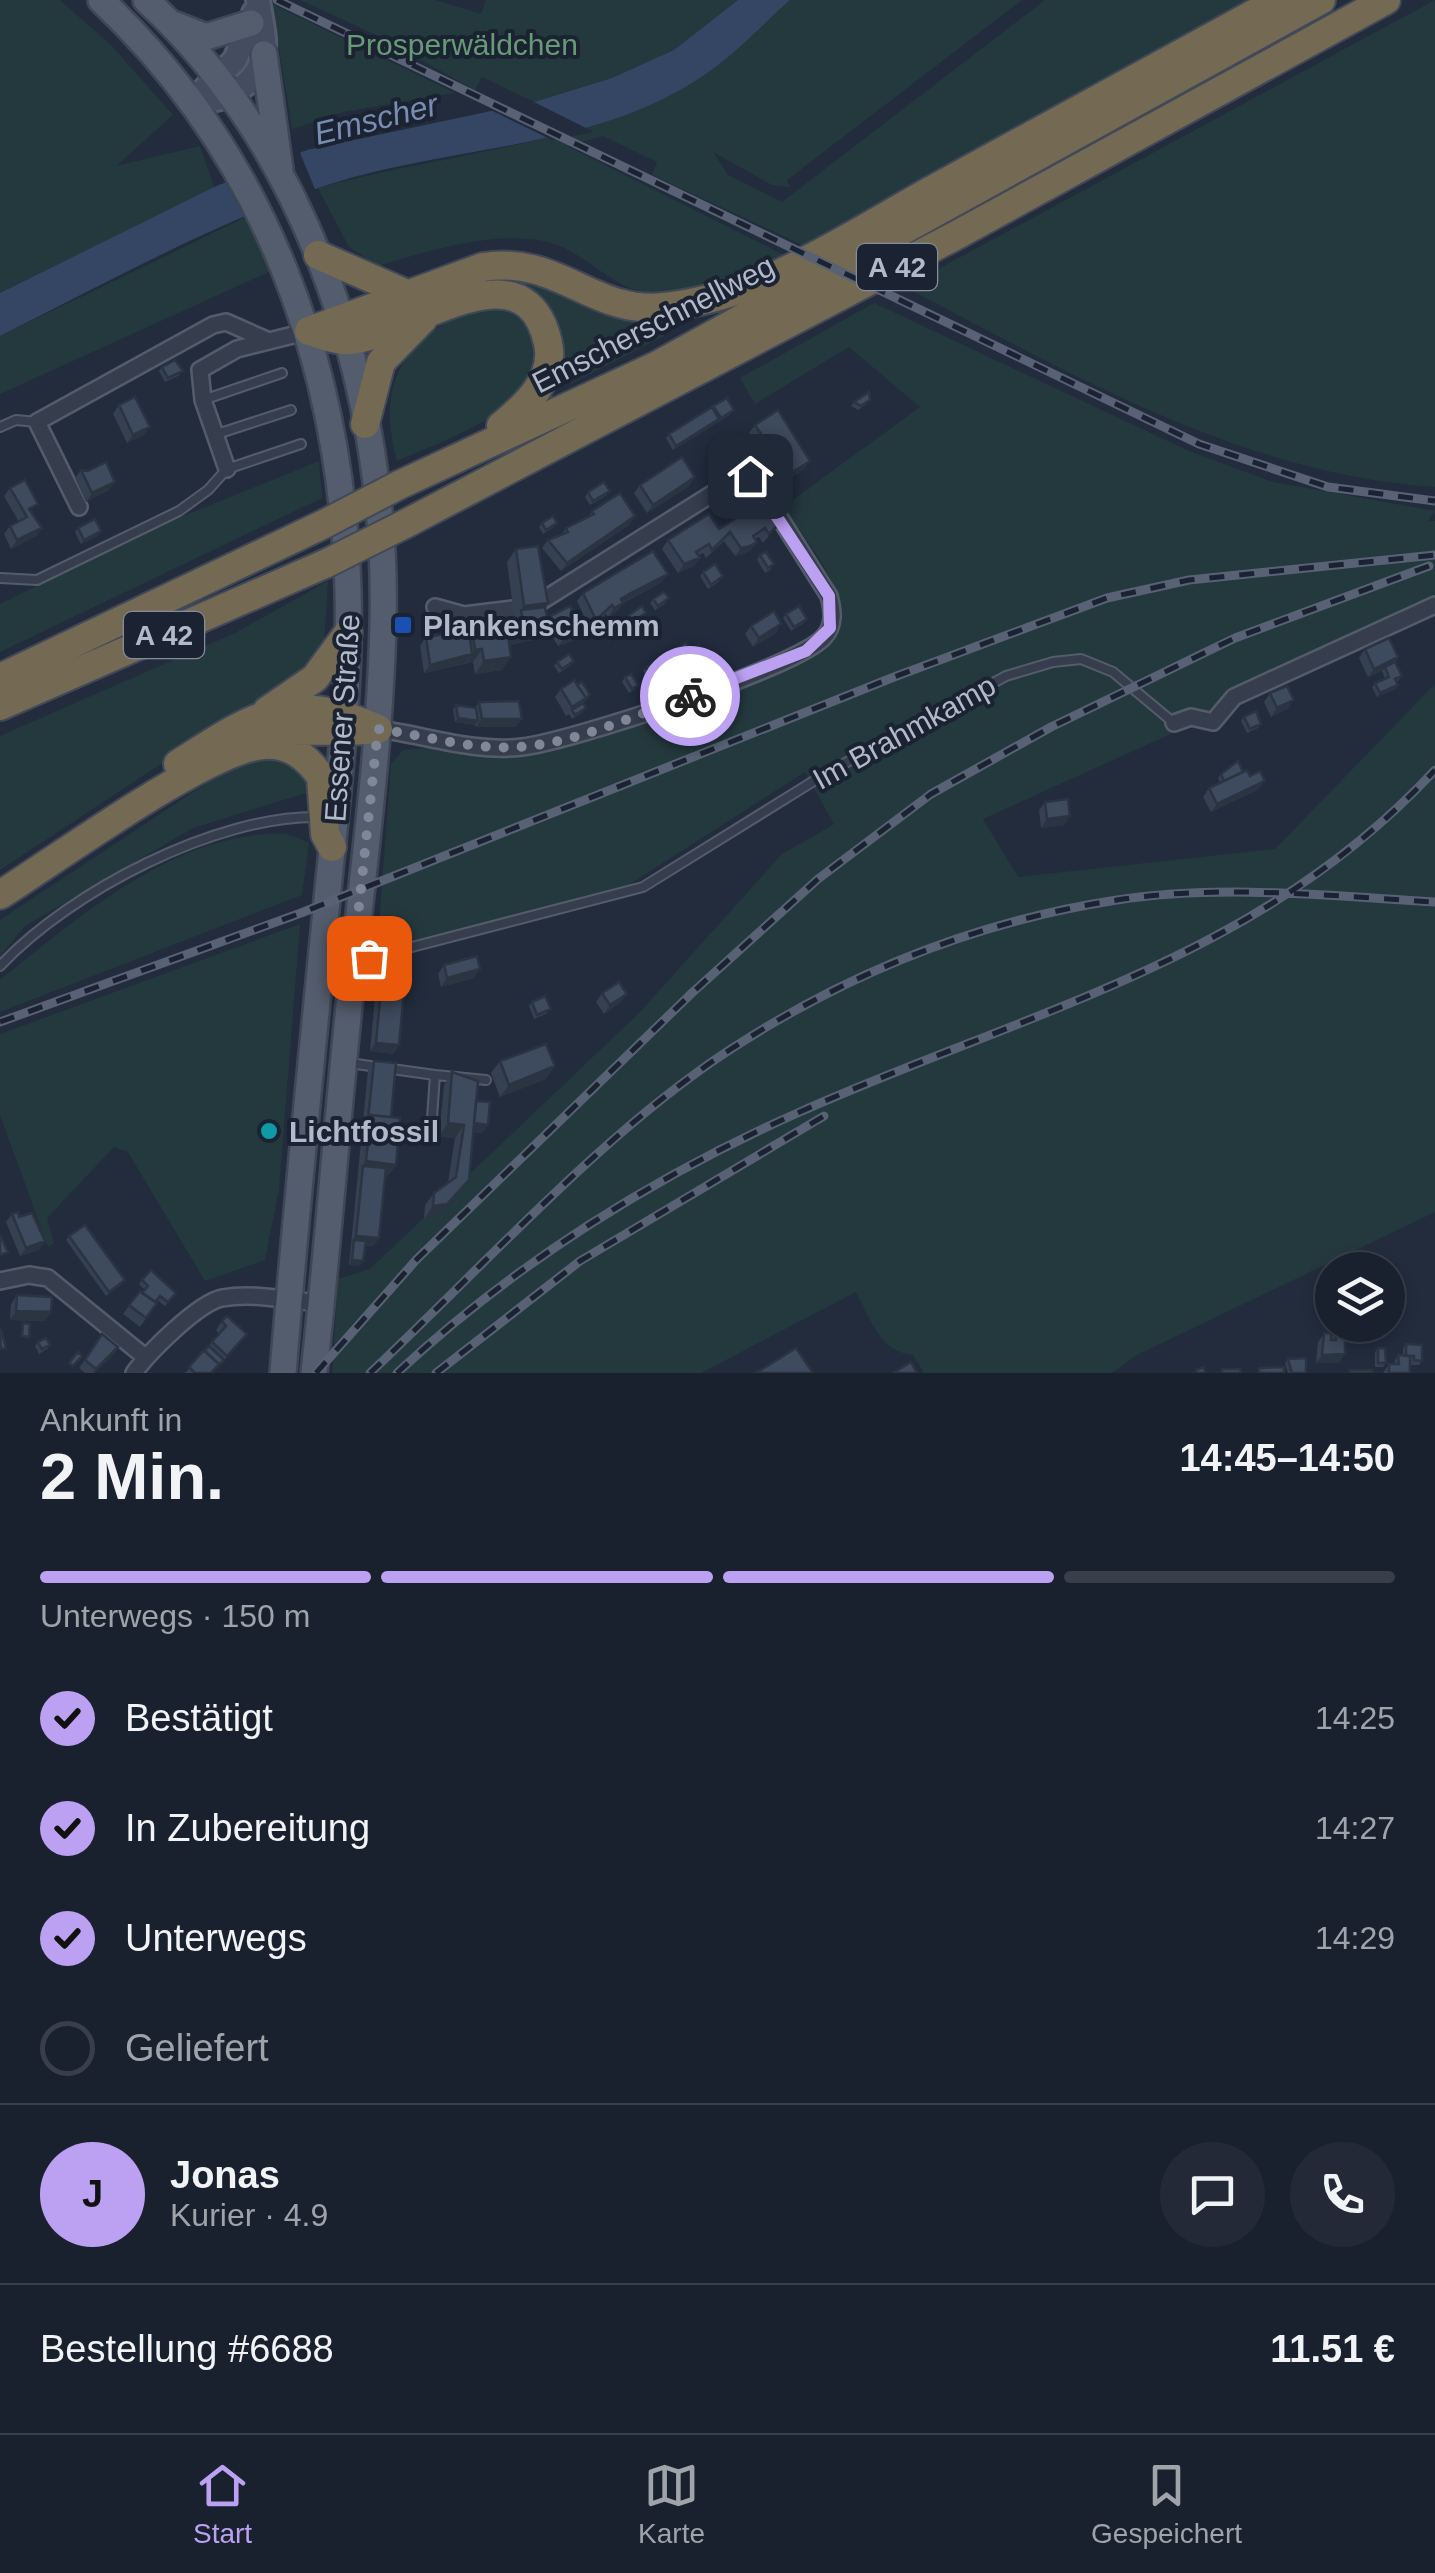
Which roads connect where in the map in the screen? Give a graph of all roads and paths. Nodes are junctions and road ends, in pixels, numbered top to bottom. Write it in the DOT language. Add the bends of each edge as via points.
graph roads {
  1 [pos="101,0"];
  2 [pos="146,0"];
  3 [pos="1278,0"];
  4 [pos="1321,0"];
  5 [pos="1386,0"];
  6 [pos="166,18"];
  7 [pos="251,23"];
  8 [pos="264,54"];
  9 [pos="1213,59"];
  10 [pos="1161,64"];
  11 [pos="226,87"];
  12 [pos="193,101"];
  13 [pos="268,138"];
  14 [pos="318,255"];
  15 [pos="407,294"];
  16 [pos="429,313"];
  17 [pos="344,329"];
  18 [pos="310,331"];
  19 [pos="269,341"];
  20 [pos="282,374"];
  21 [pos="203,400"];
  22 [pos="291,410"];
  23 [pos="37,422"];
  24 [pos="365,424"];
  25 [pos="0,426"];
  26 [pos="213,435"];
  27 [pos="302,444"];
  28 [pos="458,456"];
  29 [pos="226,469"];
  30 [pos="78,507"];
  31 [pos="0,578"];
  32 [pos="537,604"];
  33 [pos="1435,606"];
  34 [pos="435,607"];
  35 [pos="513,609"];
  36 [pos="348,633"];
  37 [pos="0,678"];
  38 [pos="0,706"];
  39 [pos="267,711"];
  40 [pos="1174,723"];
  41 [pos="344,724"];
  42 [pos="378,729"];
  43 [pos="188,777"];
  44 [pos="324,817"];
  45 [pos="332,847"];
  46 [pos="0,878"];
  47 [pos="0,895"];
  48 [pos="353,962"];
  49 [pos="0,966"];
  50 [pos="344,1062"];
  51 [pos="435,1075"];
  52 [pos="486,1080"];
  53 [pos="431,1132"];
  54 [pos="0,1281"];
  55 [pos="289,1301"];
  56 [pos="322,1303"];
  57 [pos="145,1357"];
  58 [pos="134,1373"];
  59 [pos="283,1373"];
  60 [pos="314,1373"];
  1 -- 12 [label="main road, Essener Straße"];
  2 -- 6 [label="main road"];
  3 -- 10 [label="highway"];
  4 -- 9 [label="highway, Emscherschnellweg / A 42"];
  5 -- 38 [label="highway, A 42, bridge" via="954,237 402,525"];
  6 -- 7 [label="main road" via="196,36"];
  6 -- 11 [label="main road"];
  7 -- 8 [label="main road" via="258,0"];
  7 -- 11 [label="main road"];
  8 -- 11 [label="main road" via="249,80"];
  8 -- 13 [label="main road, Essener Straße"];
  9 -- 10 [label="lane"];
  9 -- 28 [label="highway, Emscherschnellweg / A 42" via="656,366"];
  10 -- 15 [label="highway" via="805,259 727,294 640,308 523,264 483,268"];
  11 -- 12 [label="main road" via="212,103"];
  11 -- 13 [label="main road"];
  12 -- 18 [label="main road, Essener Straße" via="268,226"];
  13 -- 14 [label="main road, Essener Straße"];
  14 -- 15 [label="highway"];
  14 -- 17 [label="main road, Essener Straße"];
  15 -- 17 [label="highway"];
  16 -- 17 [label="highway"];
  16 -- 24 [label="highway" via="381,362"];
  16 -- 28 [label="highway" via="477,294 502,294 537,318 549,346 547,368 526,405"];
  17 -- 18 [label="highway"];
  17 -- 24 [label="main road, Essener Straße"];
  18 -- 19 [label="street"];
  18 -- 36 [label="main road, Essener Straße" via="344,524"];
  19 -- 21 [label="street" via="208,362 200,370"];
  19 -- 23 [label="street" via="226,322 212,326"];
  20 -- 21 [label="lane"];
  21 -- 26 [label="street"];
  22 -- 26 [label="lane"];
  23 -- 25 [label="lane"];
  23 -- 30 [label="street"];
  24 -- 42 [label="main road, Essener Straße" via="382,572"];
  26 -- 29 [label="street"];
  27 -- 29 [label="lane"];
  28 -- 37 [label="highway, Emscherschnellweg / A 42, bridge"];
  29 -- 31 [label="lane" via="179,510 37,580"];
  32 -- 42 [label="street" via="742,475 762,490 833,611 830,628 806,651 549,742 482,747"];
  33 -- 40 [label="street, Im Brahmkamp" via="1234,697 1213,722 1191,717"];
  34 -- 35 [label="street" via="464,615"];
  36 -- 39 [label="highway" via="315,678"];
  36 -- 41 [label="main road, Essener Straße"];
  39 -- 41 [label="highway" via="292,708"];
  39 -- 46 [label="highway"];
  40 -- 48 [label="lane, Im Brahmkamp" via="1113,672 1080,659 1053,662 1006,676 825,774 643,887"];
  41 -- 42 [label="highway"];
  41 -- 43 [label="highway" via="244,737"];
  41 -- 45 [label="main road, Essener Straße"];
  42 -- 48 [label="main road, Essener Straße"];
  43 -- 44 [label="highway" via="238,750 292,749 321,777"];
  43 -- 47 [label="highway"];
  44 -- 45 [label="highway"];
  44 -- 49 [label="lane" via="255,822 186,845 34,930"];
  45 -- 55 [label="main road, Essener Straße"];
  48 -- 50 [label="main road, Essener Straße"];
  50 -- 51 [label="lane"];
  50 -- 56 [label="main road, Essener Straße"];
  51 -- 52 [label="lane"];
  51 -- 53 [label="lane"];
  54 -- 57 [label="street" via="48,1278"];
  55 -- 56 [label="street"];
  55 -- 57 [label="street" via="217,1299"];
  55 -- 59 [label="main road, Essener Straße"];
  56 -- 60 [label="main road, Essener Straße"];
  57 -- 58 [label="street"];
}
